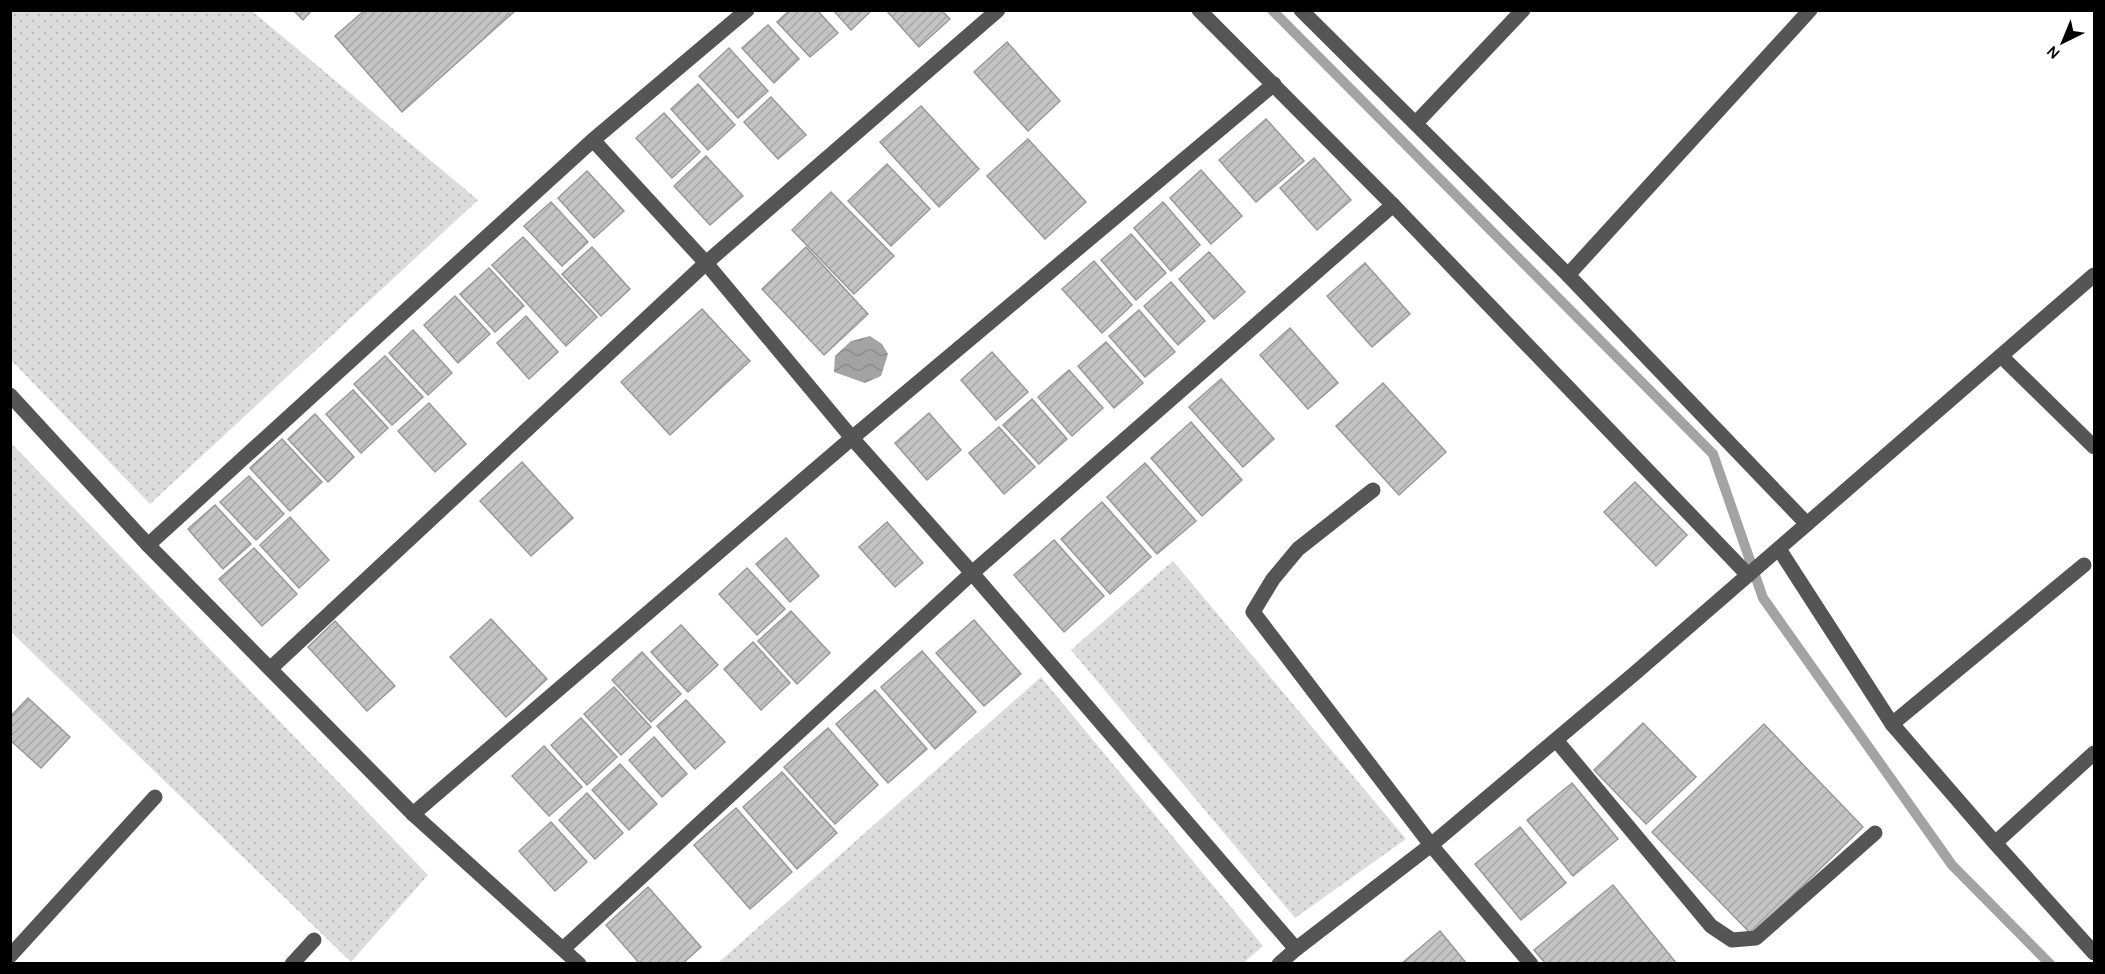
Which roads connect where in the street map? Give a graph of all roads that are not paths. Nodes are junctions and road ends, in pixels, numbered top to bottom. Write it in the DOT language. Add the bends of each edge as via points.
graph roads {
  1 [pos="747,10"];
  2 [pos="998,10"];
  3 [pos="1199,10"];
  4 [pos="1301,10"];
  5 [pos="1523,10"];
  6 [pos="1810,10"];
  7 [pos="1274,84"];
  8 [pos="1416,123"];
  9 [pos="593,140"];
  10 [pos="1393,205"];
  11 [pos="706,262"];
  12 [pos="1568,275"];
  13 [pos="2094,275"];
  14 [pos="2001,356"];
  15 [pos="10,395"];
  16 [pos="852,438"];
  17 [pos="2094,447"];
  18 [pos="1373,490"];
  19 [pos="1807,524"];
  20 [pos="148,545"];
  21 [pos="1779,549"];
  22 [pos="2084,565"];
  23 [pos="972,573"];
  24 [pos="1750,574"];
  25 [pos="271,668"];
  26 [pos="1892,724"];
  27 [pos="1556,740"];
  28 [pos="2094,753"];
  29 [pos="155,797"];
  30 [pos="413,814"];
  31 [pos="1875,833"];
  32 [pos="1995,843"];
  33 [pos="1431,845"];
  34 [pos="314,940"];
  35 [pos="2092,946"];
  36 [pos="564,948"];
  37 [pos="1296,949"];
  38 [pos="10,956"];
  39 [pos="292,963"];
  40 [pos="579,963"];
  41 [pos="1279,963"];
  42 [pos="1531,963"];
  1 -- 9 [label="street"];
  2 -- 11 [label="street"];
  3 -- 7 [label="street"];
  4 -- 8 [label="street"];
  5 -- 8 [label="street"];
  6 -- 12 [label="street"];
  7 -- 10 [label="street"];
  7 -- 16 [label="street"];
  8 -- 12 [label="street"];
  9 -- 11 [label="street"];
  9 -- 20 [label="street"];
  10 -- 23 [label="street"];
  10 -- 24 [label="street"];
  11 -- 16 [label="street"];
  11 -- 25 [label="street"];
  12 -- 19 [label="street"];
  13 -- 14 [label="street"];
  14 -- 17 [label="street"];
  14 -- 19 [label="street"];
  15 -- 20 [label="street"];
  16 -- 23 [label="street"];
  16 -- 30 [label="street"];
  18 -- 33 [label="street" via="1298,549 1253,612"];
  19 -- 21 [label="street"];
  20 -- 25 [label="street"];
  21 -- 24 [label="street"];
  21 -- 26 [label="street"];
  22 -- 26 [label="street"];
  23 -- 36 [label="street"];
  23 -- 37 [label="street"];
  24 -- 27 [label="street"];
  25 -- 30 [label="street"];
  26 -- 32 [label="street"];
  27 -- 31 [label="street" via="1712,926 1732,940 1756,938"];
  27 -- 33 [label="street"];
  28 -- 32 [label="street"];
  29 -- 38 [label="street"];
  30 -- 36 [label="street"];
  32 -- 35 [label="street"];
  33 -- 37 [label="street"];
  33 -- 42 [label="street"];
  34 -- 39 [label="street"];
  36 -- 40 [label="street"];
  37 -- 41 [label="street"];
}
